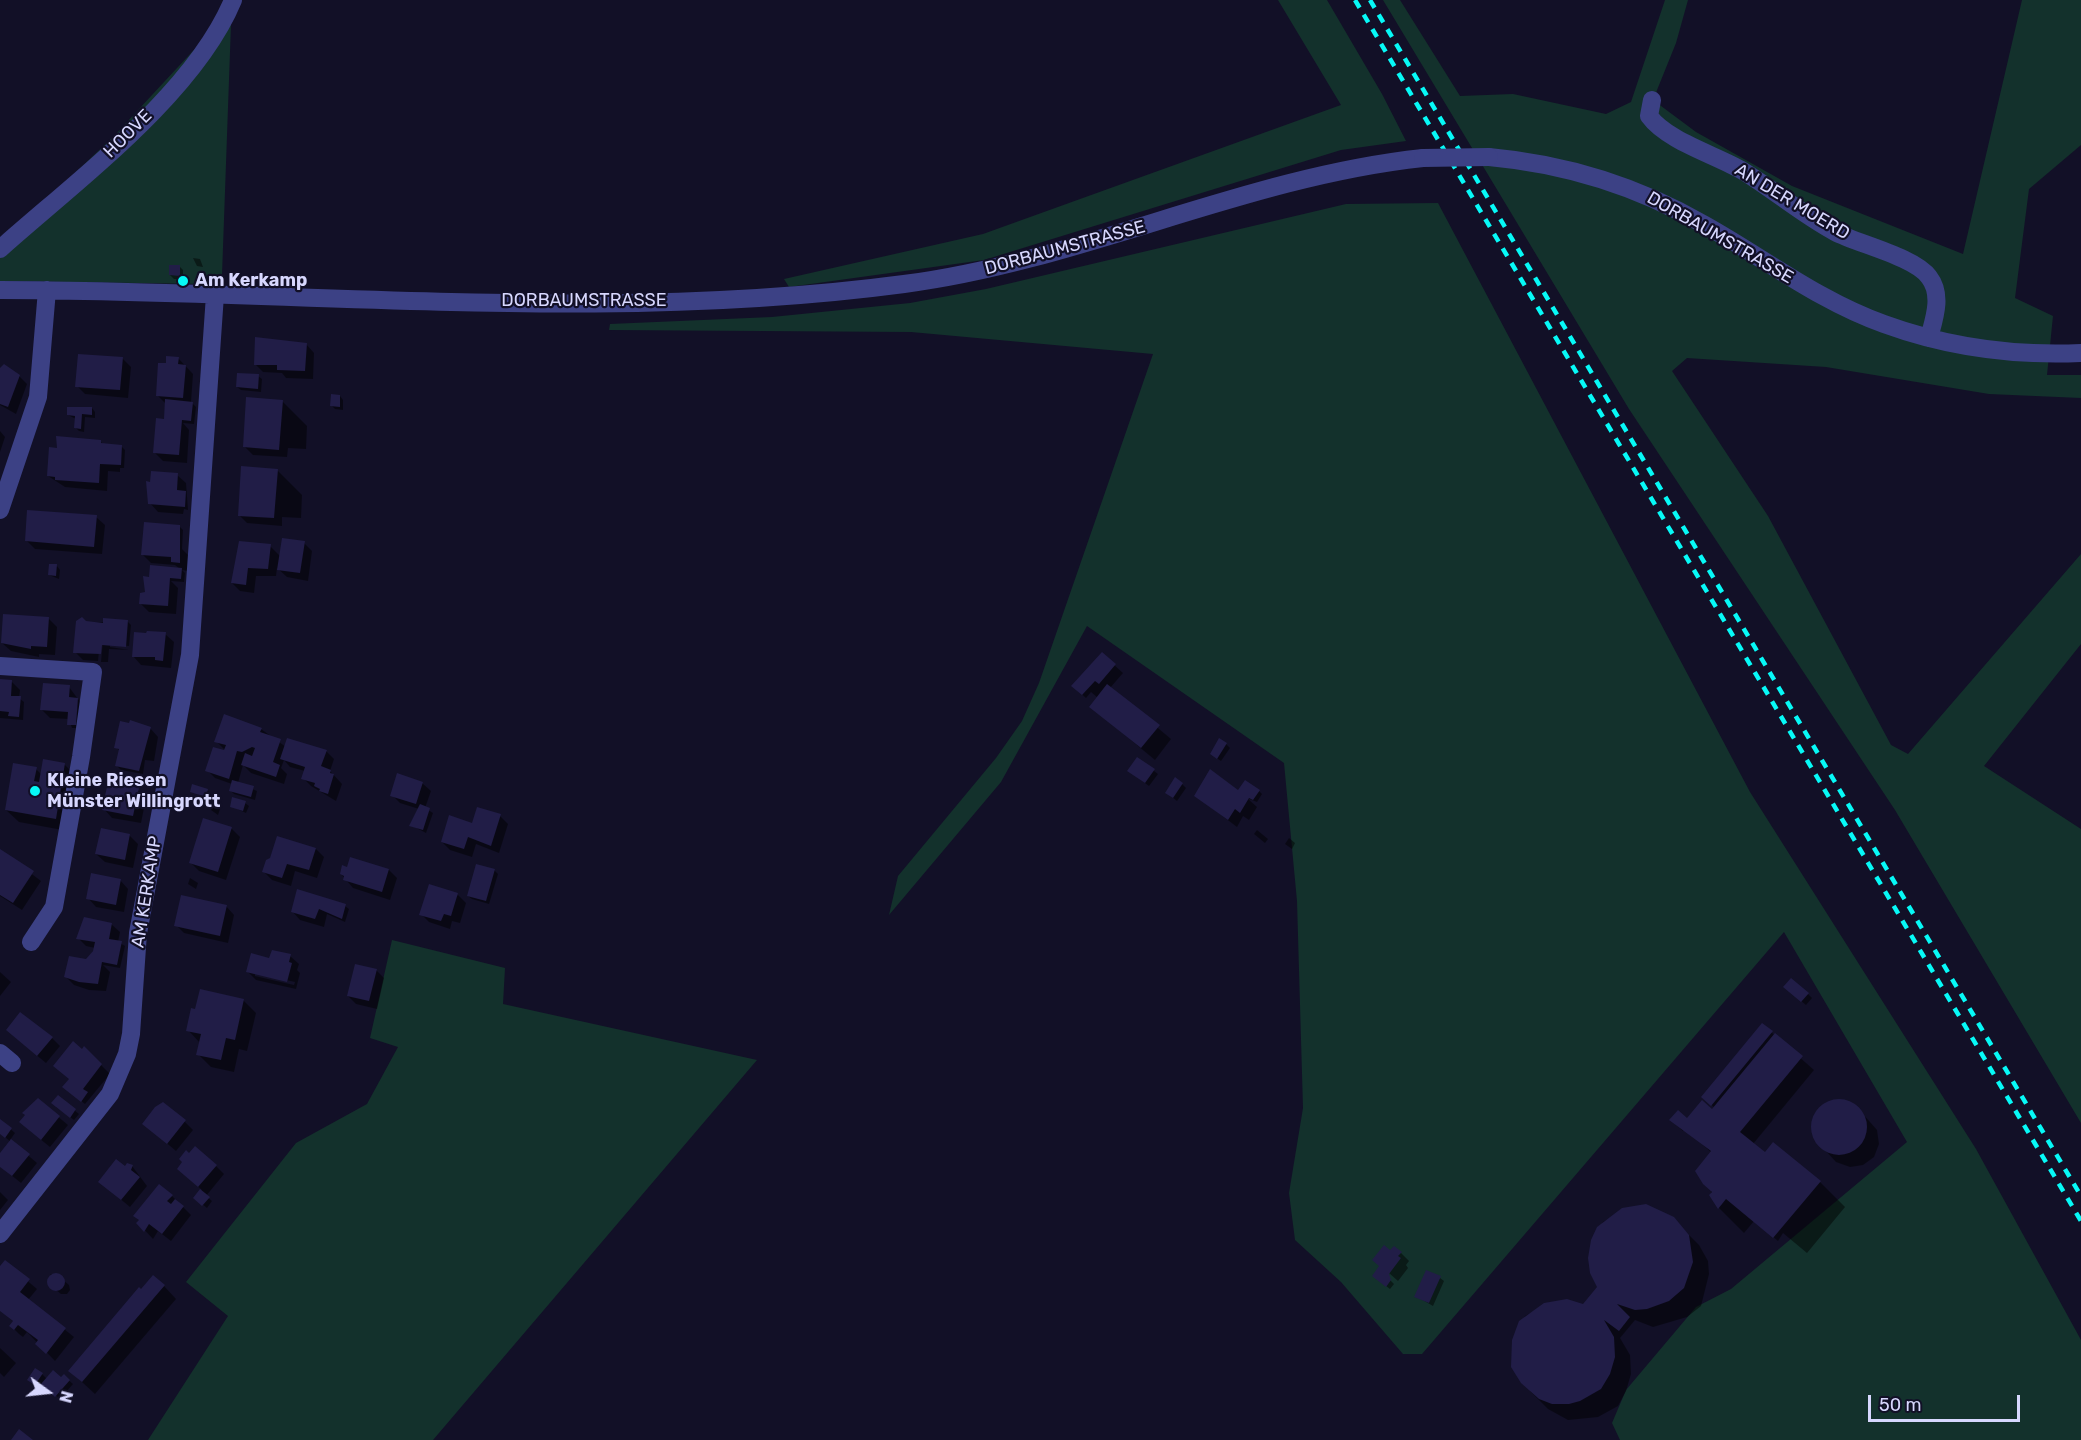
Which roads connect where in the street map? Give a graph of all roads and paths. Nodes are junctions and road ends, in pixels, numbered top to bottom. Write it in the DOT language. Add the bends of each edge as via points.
graph roads {
  1 [pos="233,0"];
  2 [pos="1652,100"];
  3 [pos="0,249"];
  4 [pos="0,290"];
  5 [pos="47,290"];
  6 [pos="215,295"];
  7 [pos="1929,338"];
  8 [pos="2081,353"];
  9 [pos="0,510"];
  10 [pos="0,666"];
  11 [pos="32,942"];
  12 [pos="0,1234"];
  1 -- 3 [label="street, HOOVE" via="224,22 176,86 106,156"];
  2 -- 7 [label="street, AN DER MOERD" via="1649,116 1663,130 1741,170 1835,232 1929,275 1937,305"];
  4 -- 5 [label="street, DORBAUMSTRASSE"];
  5 -- 6 [label="street, DORBAUMSTRASSE"];
  5 -- 9 [label="street" via="38,397"];
  6 -- 7 [label="street, DORBAUMSTRASSE, bridge" via="665,302 840,292 985,271 1362,165 1423,158 1489,157 1561,166 1628,187 1706,225 1832,301 1883,324"];
  6 -- 12 [label="street, AM KERKAMP" via="190,655 138,933 127,1054 110,1094"];
  7 -- 8 [label="street, DORBAUMSTRASSE" via="2007,352"];
  10 -- 11 [label="street" via="93,672 54,907"];
}
